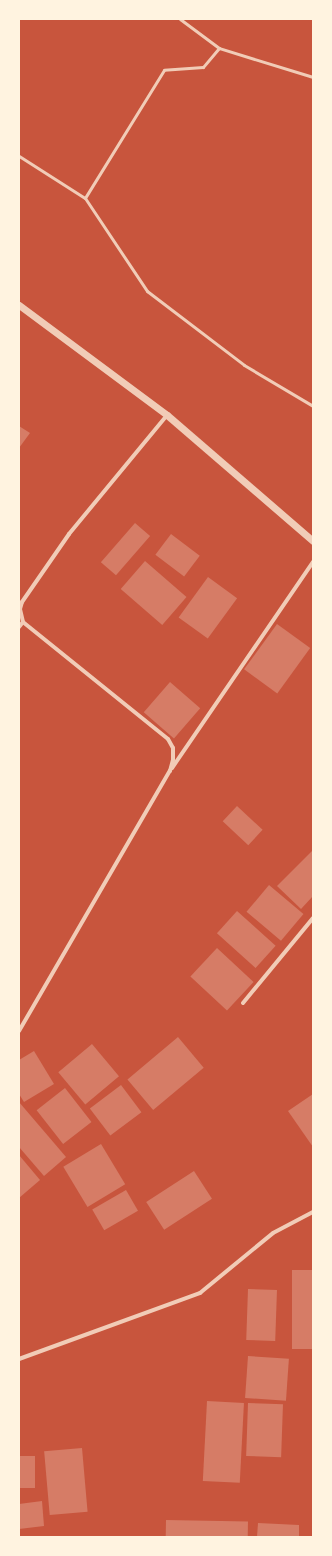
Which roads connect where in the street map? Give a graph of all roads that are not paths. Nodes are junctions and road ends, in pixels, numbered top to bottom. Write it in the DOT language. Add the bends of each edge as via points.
graph roads {
  1 [pos="180,19"];
  2 [pos="219,48"];
  3 [pos="313,77"];
  4 [pos="19,156"];
  5 [pos="85,198"];
  6 [pos="19,305"];
  7 [pos="313,406"];
  8 [pos="167,415"];
  9 [pos="313,542"];
  10 [pos="313,562"];
  11 [pos="23,622"];
  12 [pos="19,627"];
  13 [pos="170,770"];
  14 [pos="313,918"];
  15 [pos="243,1003"];
  16 [pos="19,1032"];
  17 [pos="313,1212"];
  18 [pos="19,1359"];
  1 -- 2 [label="lane"];
  2 -- 3 [label="lane"];
  2 -- 5 [label="lane" via="203,67 164,70"];
  4 -- 5 [label="lane"];
  5 -- 7 [label="lane" via="147,291 244,365"];
  6 -- 8 [label="street"];
  8 -- 9 [label="street"];
  8 -- 11 [label="street" via="69,534 22,602 20,616"];
  10 -- 13 [label="street"];
  11 -- 12 [label="street"];
  11 -- 13 [label="street" via="168,739 172,748"];
  13 -- 16 [label="street"];
  14 -- 15 [label="street"];
  17 -- 18 [label="street" via="274,1233 200,1293"];
}
